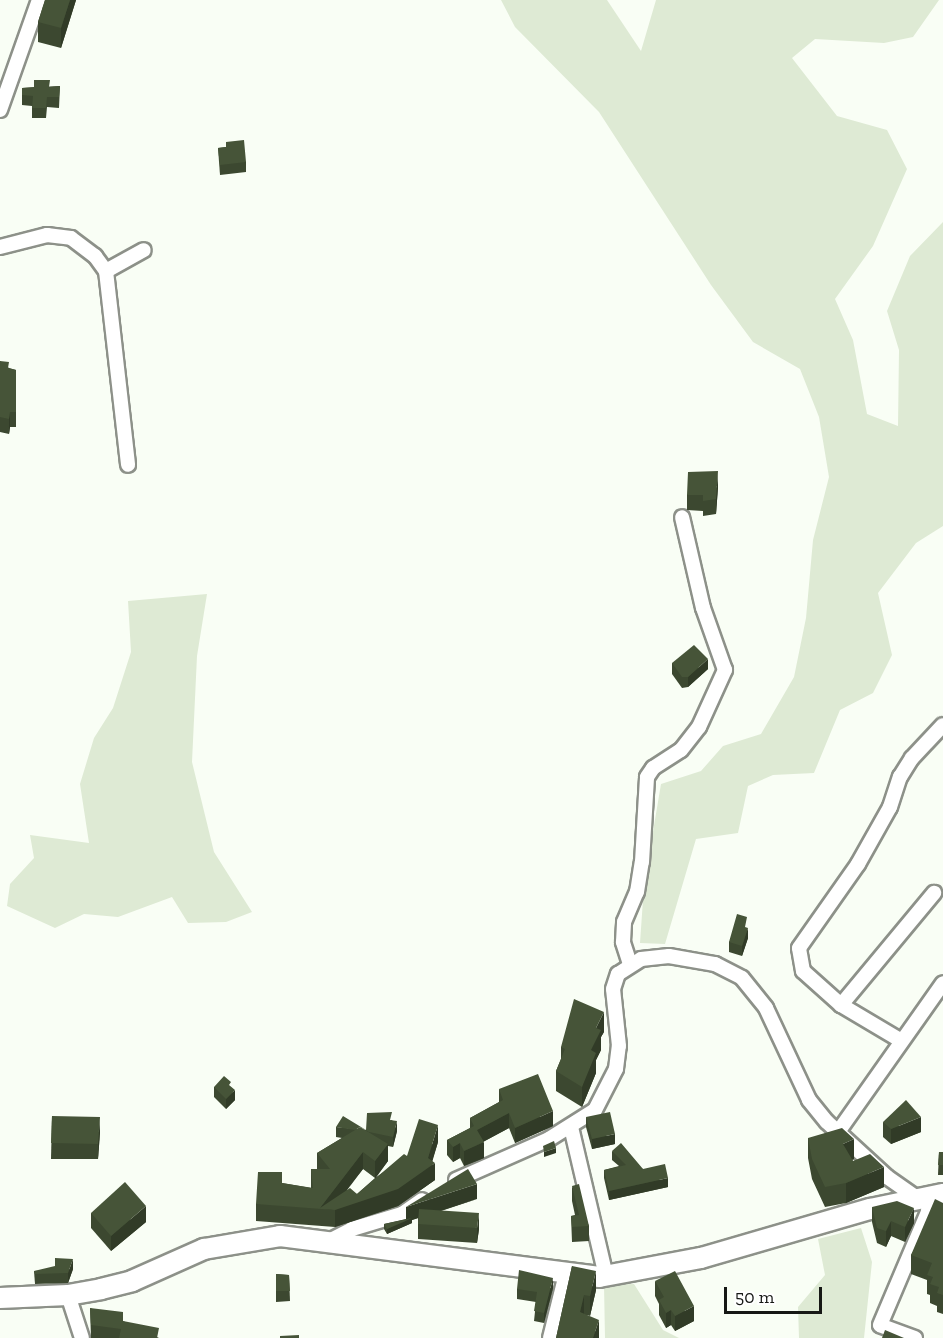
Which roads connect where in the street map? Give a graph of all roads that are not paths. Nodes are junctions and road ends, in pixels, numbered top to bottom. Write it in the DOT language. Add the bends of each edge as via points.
graph roads {
  1 [pos="39,0"];
  2 [pos="0,110"];
  3 [pos="0,247"];
  4 [pos="144,250"];
  5 [pos="106,271"];
  6 [pos="128,465"];
  7 [pos="682,517"];
  8 [pos="943,725"];
  9 [pos="934,893"];
  10 [pos="630,964"];
  11 [pos="943,983"];
  12 [pos="841,1005"];
  13 [pos="900,1040"];
  14 [pos="572,1127"];
  15 [pos="838,1132"];
  16 [pos="930,1197"];
  17 [pos="326,1243"];
  18 [pos="566,1274"];
  19 [pos="606,1276"];
  20 [pos="68,1295"];
  21 [pos="0,1298"];
  22 [pos="82,1338"];
  23 [pos="550,1338"];
  24 [pos="915,1338"];
  1 -- 2 [label="street"];
  3 -- 5 [label="street" via="47,235 72,238 95,256"];
  4 -- 5 [label="street"];
  5 -- 6 [label="street"];
  7 -- 10 [label="street" via="703,608 725,670 699,727 681,750 653,768 647,777 642,862 624,922 623,942"];
  8 -- 12 [label="street" via="912,758 858,864 799,948 803,971"];
  9 -- 12 [label="street"];
  10 -- 14 [label="street" via="618,974 613,989 619,1046 616,1069 595,1110"];
  10 -- 15 [label="street" via="641,959 687,957 715,964 742,978 766,1008 809,1100"];
  11 -- 13 [label="street"];
  12 -- 13 [label="street"];
  13 -- 15 [label="street"];
  14 -- 17 [label="street" via="441,1187 402,1214 352,1229"];
  14 -- 19 [label="street"];
  15 -- 16 [label="street" via="887,1177"];
  16 -- 19 [label="street" via="701,1258"];
  16 -- 24 [label="street" via="928,1212 880,1325"];
  17 -- 18 [label="street"];
  17 -- 20 [label="street" via="280,1236 228,1244 204,1249 132,1281"];
  18 -- 19 [label="street"];
  18 -- 23 [label="street"];
  20 -- 21 [label="street"];
  20 -- 22 [label="street"];
}
